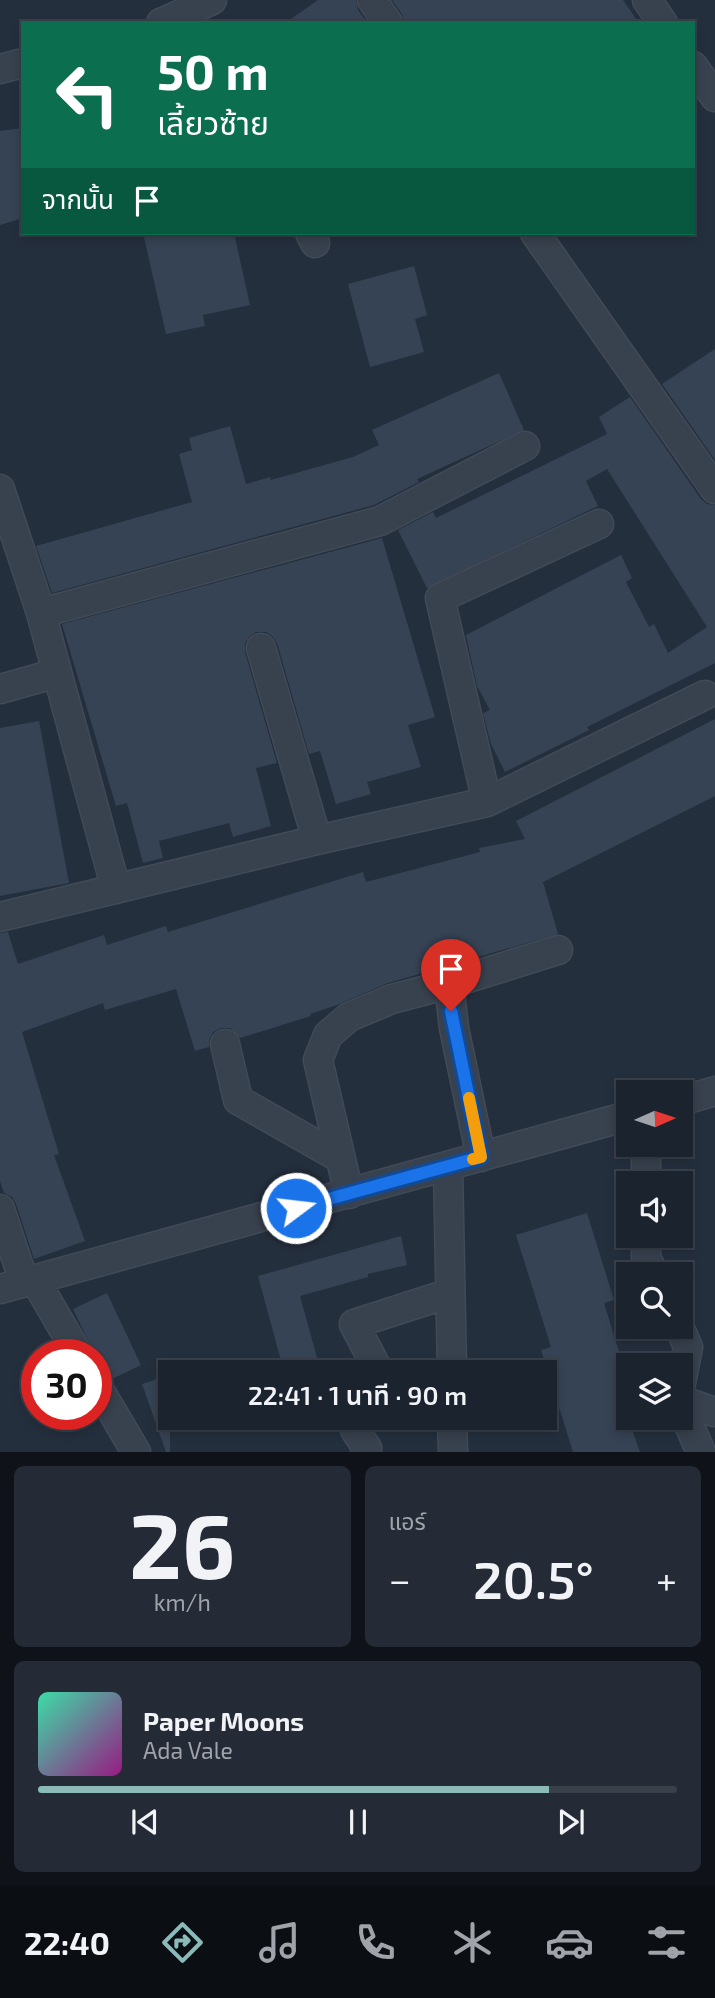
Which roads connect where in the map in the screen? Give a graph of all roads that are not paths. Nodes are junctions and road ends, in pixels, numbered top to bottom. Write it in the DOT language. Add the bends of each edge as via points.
graph roads {
  1 [pos="212,0"];
  2 [pos="372,0"];
  3 [pos="647,0"];
  4 [pos="165,21"];
  5 [pos="387,21"];
  6 [pos="662,21"];
  7 [pos="21,64"];
  8 [pos="0,69"];
  9 [pos="695,69"];
  10 [pos="715,97"];
  11 [pos="536,235"];
  12 [pos="525,446"];
  13 [pos="0,489"];
  14 [pos="715,489"];
  15 [pos="599,524"];
  16 [pos="41,613"];
  17 [pos="261,648"];
  18 [pos="57,673"];
  19 [pos="0,690"];
  20 [pos="705,695"];
  21 [pos="487,802"];
  22 [pos="317,840"];
  23 [pos="116,889"];
  24 [pos="0,917"];
  25 [pos="558,950"];
  26 [pos="449,984"];
  27 [pos="225,1044"];
  28 [pos="715,1091"];
  29 [pos="693,1097"];
  30 [pos="616,1118"];
  31 [pos="340,1157"];
  32 [pos="481,1157"];
  33 [pos="448,1166"];
  34 [pos="349,1194"];
  35 [pos="0,1209"];
  36 [pos="20,1284"];
  37 [pos="450,1293"];
  38 [pos="66,1339"];
  39 [pos="373,1360"];
  40 [pos="452,1360"];
  41 [pos="693,1404"];
  42 [pos="112,1411"];
  43 [pos="714,1412"];
  44 [pos="355,1430"];
  45 [pos="452,1430"];
  46 [pos="691,1430"];
  47 [pos="136,1452"];
  48 [pos="365,1452"];
  49 [pos="453,1452"];
  50 [pos="701,1452"];
  1 -- 4 [label="street"];
  2 -- 5 [label="street"];
  3 -- 6 [label="street"];
  7 -- 8 [label="street"];
  9 -- 10 [label="street"];
  11 -- 14 [label="street"];
  12 -- 16 [label="street" via="380,521"];
  13 -- 16 [label="street"];
  15 -- 21 [label="street" via="440,598"];
  16 -- 18 [label="street"];
  17 -- 22 [label="street"];
  18 -- 19 [label="street"];
  18 -- 23 [label="street"];
  20 -- 21 [label="street"];
  21 -- 22 [label="street"];
  22 -- 23 [label="street"];
  23 -- 24 [label="street"];
  25 -- 26 [label="street"];
  26 -- 31 [label="street" via="392,999 349,1017 328,1035 318,1060"];
  26 -- 32 [label="street"];
  27 -- 31 [label="street" via="238,1100"];
  28 -- 29 [label="street"];
  30 -- 32 [label="street"];
  31 -- 34 [label="street"];
  32 -- 33 [label="street"];
  33 -- 34 [label="street"];
  33 -- 37 [label="street"];
  34 -- 36 [label="street"];
  35 -- 36 [label="street"];
  36 -- 38 [label="street"];
  37 -- 39 [label="street" via="354,1324"];
  37 -- 40 [label="street"];
  41 -- 43 [label="street"];
  42 -- 47 [label="street"];
  44 -- 48 [label="street"];
  45 -- 49 [label="street"];
  46 -- 50 [label="street"];
}
